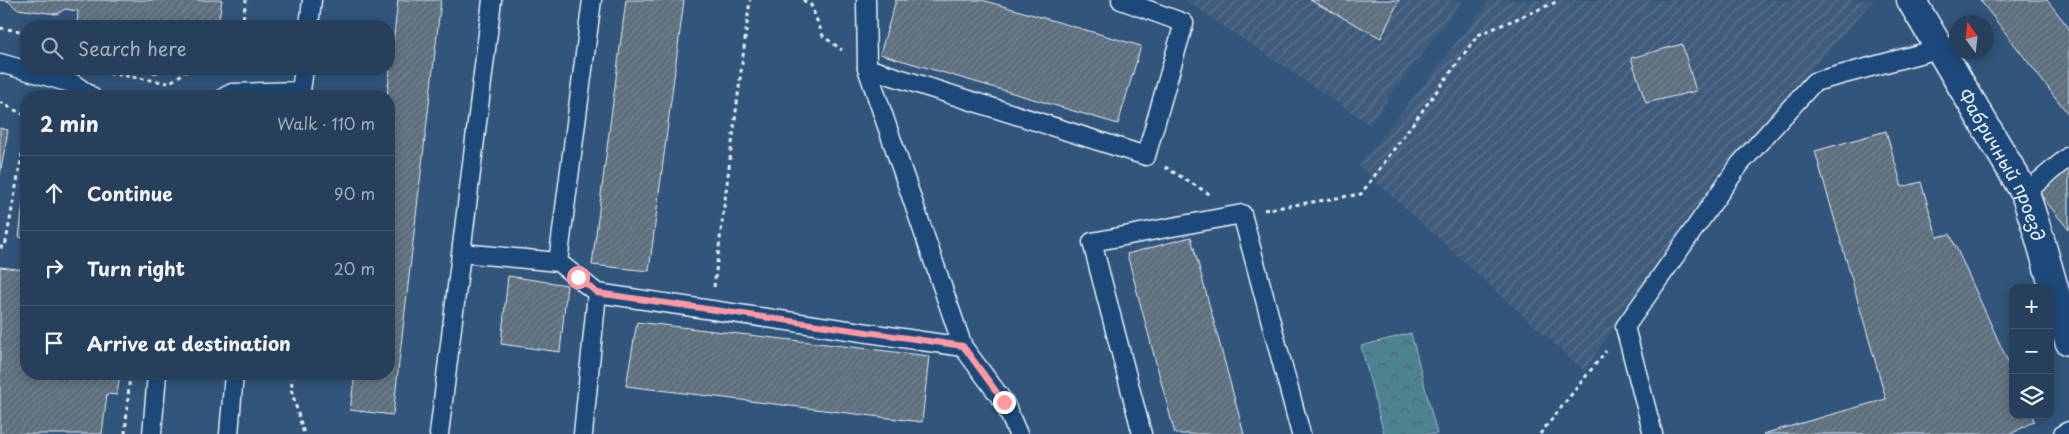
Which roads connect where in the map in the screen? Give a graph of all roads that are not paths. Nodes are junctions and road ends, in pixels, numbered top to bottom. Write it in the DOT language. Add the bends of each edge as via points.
graph roads {
  1 [pos="312,0"];
  2 [pos="492,0"];
  3 [pos="592,0"];
  4 [pos="866,0"];
  5 [pos="1122,0"];
  6 [pos="1911,0"];
  7 [pos="310,20"];
  8 [pos="1938,50"];
  9 [pos="0,63"];
  10 [pos="867,68"];
  11 [pos="20,69"];
  12 [pos="42,75"];
  13 [pos="303,75"];
  14 [pos="82,90"];
  15 [pos="301,90"];
  16 [pos="2069,156"];
  17 [pos="2025,193"];
  18 [pos="462,252"];
  19 [pos="558,262"];
  20 [pos="597,293"];
  21 [pos="2069,341"];
  22 [pos="963,346"];
  23 [pos="156,380"];
  24 [pos="234,380"];
  25 [pos="2069,431"];
  26 [pos="152,434"];
  27 [pos="229,434"];
  28 [pos="439,434"];
  29 [pos="583,434"];
  30 [pos="1018,434"];
  31 [pos="1142,434"];
  32 [pos="1301,434"];
  33 [pos="1653,434"];
  34 [pos="2063,434"];
  1 -- 7 [label="lane"];
  2 -- 18 [label="lane"];
  3 -- 19 [label="lane"];
  4 -- 10 [label="lane"];
  5 -- 10 [label="lane" via="1184,23 1146,156"];
  6 -- 8 [label="street, Фабричный проезд"];
  8 -- 17 [label="street, Фабричный проезд"];
  8 -- 33 [label="lane" via="1814,82 1740,164 1626,327"];
  9 -- 11 [label="lane"];
  10 -- 22 [label="lane"];
  12 -- 14 [label="lane" via="74,84"];
  13 -- 15 [label="lane"];
  16 -- 17 [label="lane"];
  17 -- 21 [label="street, Фабричный проезд"];
  18 -- 19 [label="lane"];
  18 -- 28 [label="lane"];
  19 -- 20 [label="lane"];
  20 -- 22 [label="lane"];
  20 -- 29 [label="lane"];
  22 -- 30 [label="lane" via="1004,402"];
  23 -- 26 [label="lane"];
  24 -- 27 [label="lane"];
  25 -- 34 [label="lane"];
  31 -- 32 [label="lane" via="1092,242 1242,214"];
}
